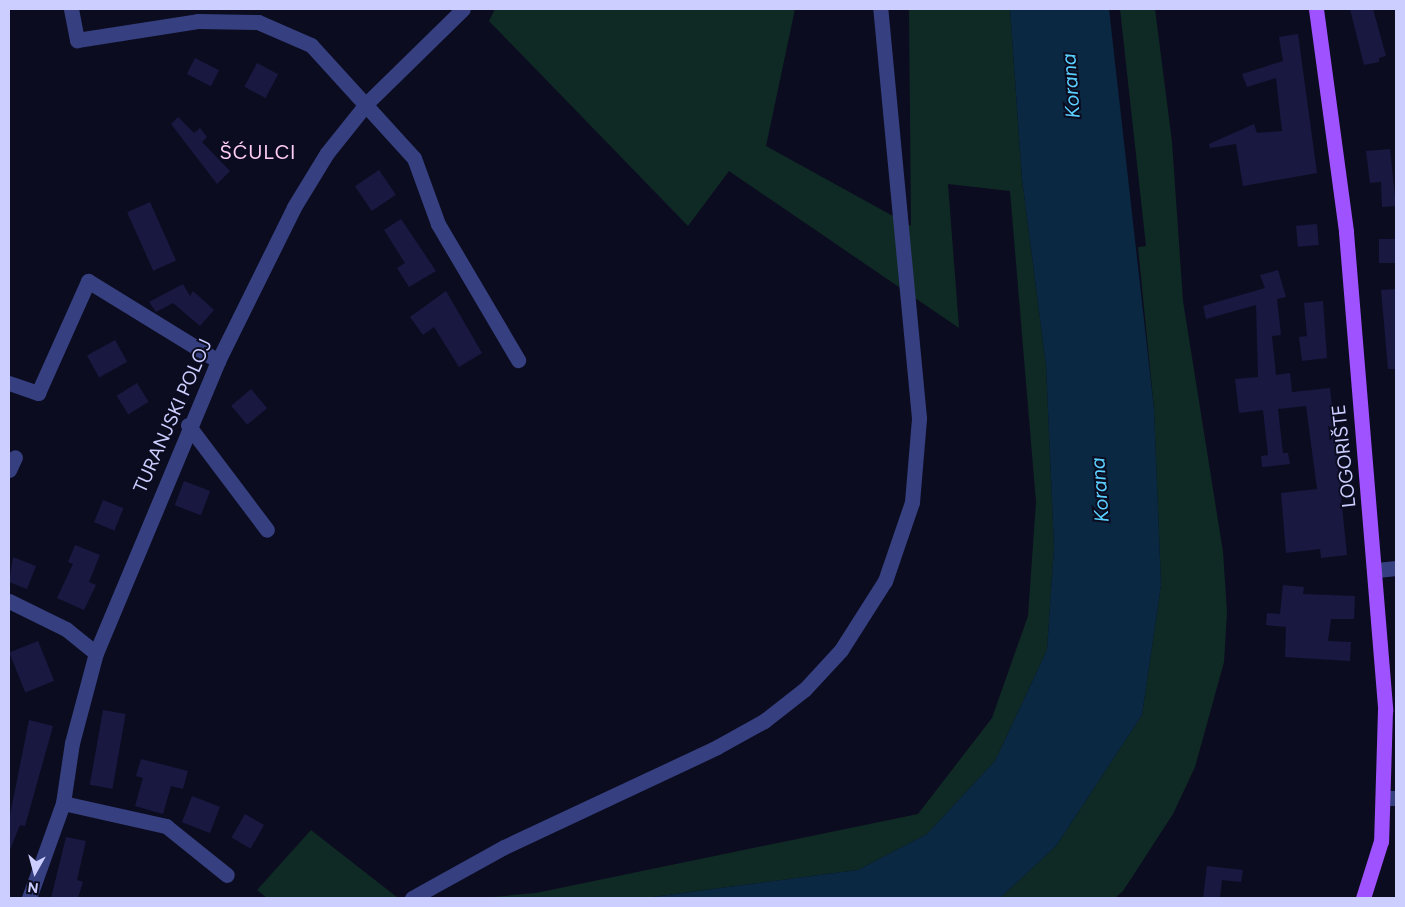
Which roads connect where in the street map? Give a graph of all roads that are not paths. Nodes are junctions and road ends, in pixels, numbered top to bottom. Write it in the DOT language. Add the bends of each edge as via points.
graph roads {
  1 [pos="70,9"];
  2 [pos="463,9"];
  3 [pos="880,9"];
  4 [pos="1316,9"];
  5 [pos="367,103"];
  6 [pos="218,360"];
  7 [pos="518,360"];
  8 [pos="9,383"];
  9 [pos="188,425"];
  10 [pos="267,530"];
  11 [pos="1396,568"];
  12 [pos="1376,570"];
  13 [pos="9,601"];
  14 [pos="96,653"];
  15 [pos="1390,798"];
  16 [pos="63,803"];
  17 [pos="227,875"];
  18 [pos="29,898"];
  19 [pos="412,898"];
  20 [pos="1363,898"];
  1 -- 5 [label="street" via="77,40 198,21 258,22 311,45"];
  2 -- 5 [label="street, TURANJSKI POLOJ"];
  3 -- 19 [label="street" via="919,418 912,502 885,581 841,650 805,689 764,721 718,747 504,847"];
  4 -- 12 [label="main road, LOGORIŠTE" via="1346,232 1362,458"];
  5 -- 6 [label="street, TURANJSKI POLOJ" via="294,207"];
  5 -- 7 [label="street" via="414,158 438,224"];
  6 -- 8 [label="street" via="88,281 38,393"];
  6 -- 9 [label="street, TURANJSKI POLOJ"];
  9 -- 10 [label="street"];
  9 -- 14 [label="street, TURANJSKI POLOJ"];
  11 -- 12 [label="street"];
  12 -- 15 [label="main road, LOGORIŠTE"];
  13 -- 14 [label="street" via="66,629"];
  14 -- 16 [label="street, TURANJSKI POLOJ" via="72,743"];
  15 -- 20 [label="main road, LOGORIŠTE" via="1381,841"];
  16 -- 17 [label="street" via="166,826"];
  16 -- 18 [label="street, TURANJSKI POLOJ"];
}
